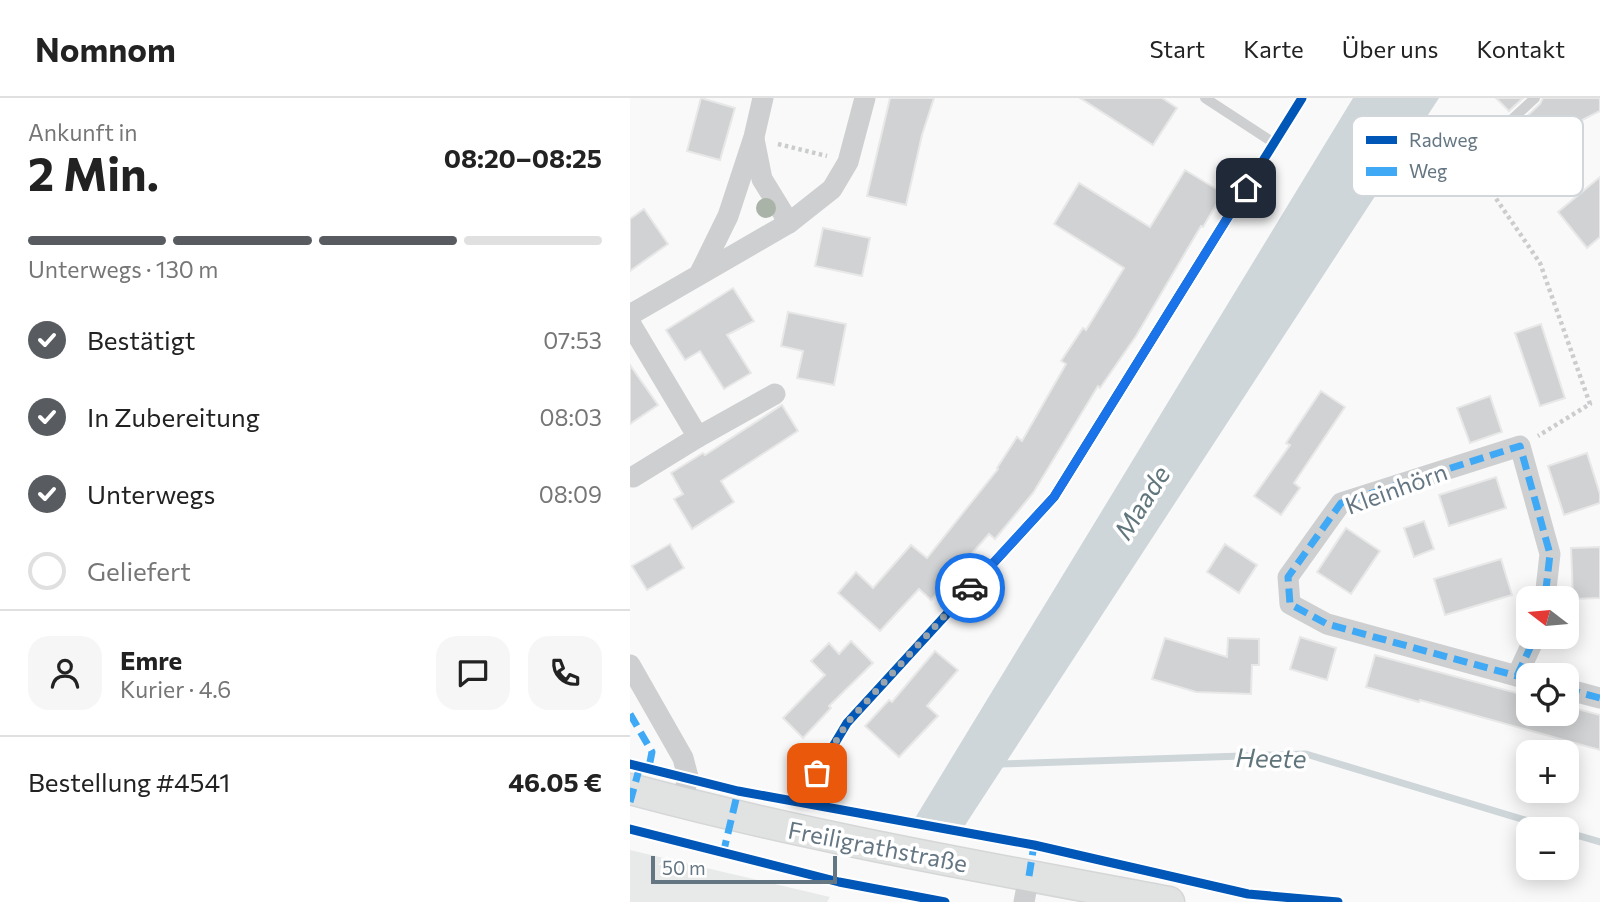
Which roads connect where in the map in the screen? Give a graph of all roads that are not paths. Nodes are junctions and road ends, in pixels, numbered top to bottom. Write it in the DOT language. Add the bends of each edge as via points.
graph roads {
  1 [pos="763,98"];
  2 [pos="865,98"];
  3 [pos="1205,98"];
  4 [pos="1302,98"];
  5 [pos="1535,98"];
  6 [pos="1516,116"];
  7 [pos="754,137"];
  8 [pos="1274,144"];
  9 [pos="789,223"];
  10 [pos="700,273"];
  11 [pos="630,315"];
  12 [pos="630,323"];
  13 [pos="775,394"];
  14 [pos="698,436"];
  15 [pos="633,477"];
  16 [pos="1546,586"];
  17 [pos="630,666"];
  18 [pos="1516,676"];
  19 [pos="1579,692"];
  20 [pos="1600,698"];
  21 [pos="817,773"];
  22 [pos="630,789"];
  23 [pos="682,803"];
  24 [pos="1027,889"];
  25 [pos="1170,902"];
  1 -- 7 [label="street"];
  2 -- 9 [label="street" via="848,162 832,189"];
  3 -- 8 [label="lane"];
  4 -- 8 [label="lane"];
  5 -- 6 [label="lane"];
  7 -- 9 [label="street" via="762,179"];
  7 -- 10 [label="street" via="728,216"];
  8 -- 21 [label="lane" via="1054,497 847,723"];
  9 -- 10 [label="street"];
  10 -- 11 [label="street"];
  12 -- 14 [label="street"];
  13 -- 14 [label="street"];
  14 -- 15 [label="street"];
  16 -- 18 [label="street, Kleinhörn" via="1550,554 1520,446 1341,503 1288,577 1290,604 1326,624"];
  17 -- 23 [label="street" via="683,758 688,777"];
  19 -- 20 [label="street"];
  22 -- 23 [label="main road, Freiligrathstraße"];
  23 -- 24 [label="main road, Freiligrathstraße" via="970,864"];
  24 -- 25 [label="main road, Freiligrathstraße"];
}
